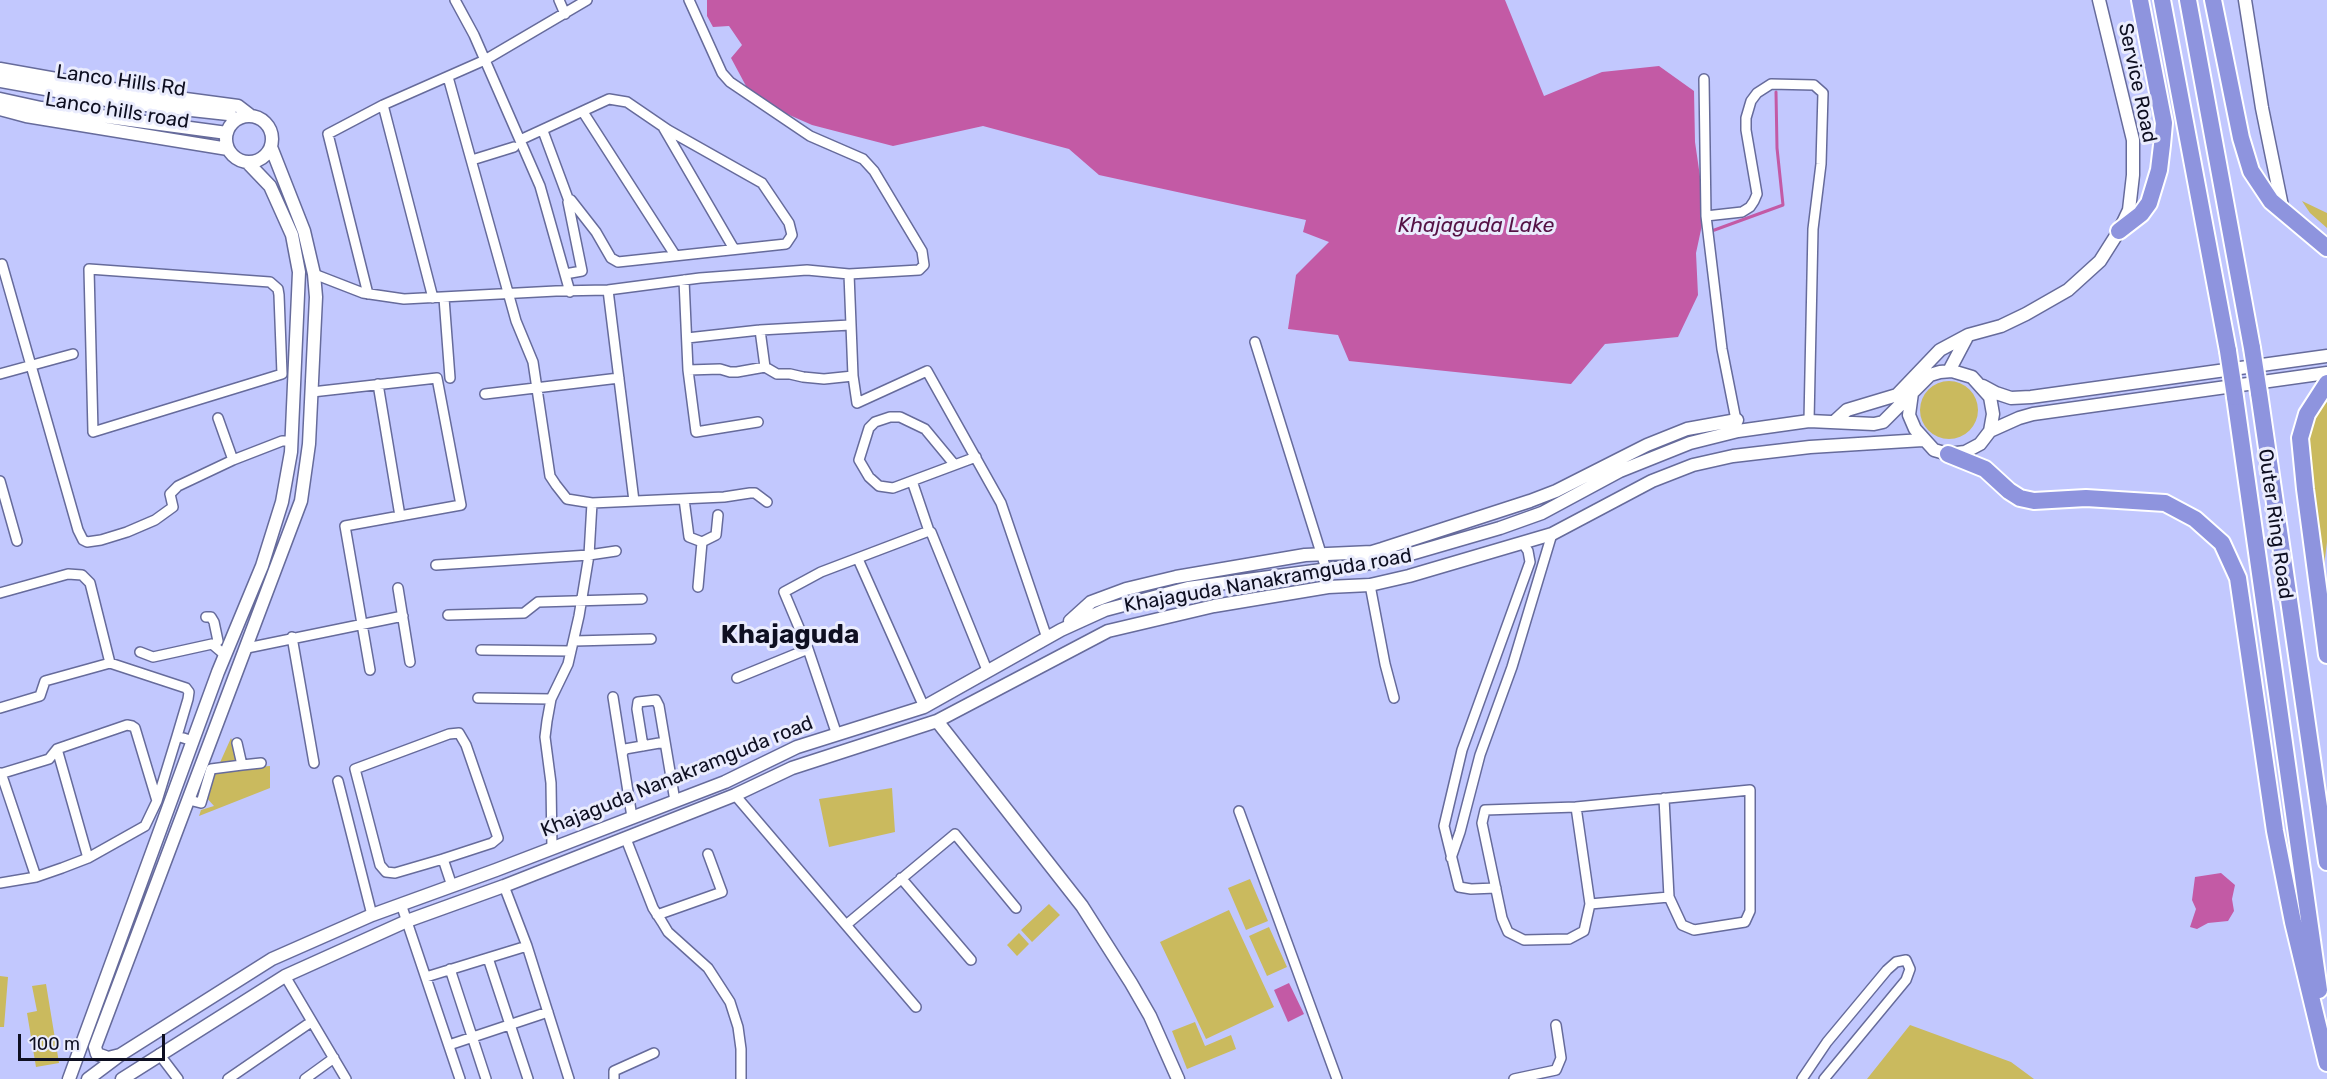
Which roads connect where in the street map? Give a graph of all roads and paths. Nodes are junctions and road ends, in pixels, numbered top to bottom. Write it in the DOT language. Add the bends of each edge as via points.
graph roads {
  1 [pos="454,0"];
  2 [pos="559,0"];
  3 [pos="587,0"];
  4 [pos="690,0"];
  5 [pos="2099,0"];
  6 [pos="2140,0"];
  7 [pos="2162,0"];
  8 [pos="2188,0"];
  9 [pos="2213,0"];
  10 [pos="2245,0"];
  11 [pos="565,14"];
  12 [pos="485,60"];
  13 [pos="0,69"];
  14 [pos="448,76"];
  15 [pos="1704,79"];
  16 [pos="0,81"];
  17 [pos="118,96"];
  18 [pos="3,105"];
  19 [pos="383,105"];
  20 [pos="583,112"];
  21 [pos="251,116"];
  22 [pos="236,120"];
  23 [pos="662,126"];
  24 [pos="543,131"];
  25 [pos="227,133"];
  26 [pos="517,144"];
  27 [pos="271,147"];
  28 [pos="232,153"];
  29 [pos="472,160"];
  30 [pos="247,162"];
  31 [pos="569,201"];
  32 [pos="2283,211"];
  33 [pos="1706,216"];
  34 [pos="2120,231"];
  35 [pos="2327,248"];
  36 [pos="734,249"];
  37 [pos="675,255"];
  38 [pos="297,259"];
  39 [pos="2,264"];
  40 [pos="314,274"];
  41 [pos="565,274"];
  42 [pos="849,274"];
  43 [pos="684,280"];
  44 [pos="608,290"];
  45 [pos="570,292"];
  46 [pos="510,293"];
  47 [pos="368,294"];
  48 [pos="433,298"];
  49 [pos="444,298"];
  50 [pos="850,325"];
  51 [pos="281,327"];
  52 [pos="760,330"];
  53 [pos="297,333"];
  54 [pos="1968,335"];
  55 [pos="687,338"];
  56 [pos="281,339"];
  57 [pos="1255,342"];
  58 [pos="74,354"];
  59 [pos="2327,356"];
  60 [pos="30,366"];
  61 [pos="765,367"];
  62 [pos="688,370"];
  63 [pos="1949,371"];
  64 [pos="2327,373"];
  65 [pos="0,374"];
  66 [pos="853,376"];
  67 [pos="450,378"];
  68 [pos="619,378"];
  69 [pos="2327,383"];
  70 [pos="378,384"];
  71 [pos="1979,384"];
  72 [pos="538,389"];
  73 [pos="312,392"];
  74 [pos="1912,393"];
  75 [pos="485,394"];
  76 [pos="218,418"];
  77 [pos="1809,421"];
  78 [pos="758,422"];
  79 [pos="1834,422"];
  80 [pos="1737,426"];
  81 [pos="1990,431"];
  82 [pos="1923,440"];
  83 [pos="291,441"];
  84 [pos="1948,454"];
  85 [pos="976,457"];
  86 [pos="233,459"];
  87 [pos="954,464"];
  88 [pos="0,481"];
  89 [pos="912,481"];
  90 [pos="684,499"];
  91 [pos="634,501"];
  92 [pos="767,502"];
  93 [pos="592,503"];
  94 [pos="718,515"];
  95 [pos="400,516"];
  96 [pos="929,531"];
  97 [pos="1433,532"];
  98 [pos="1552,534"];
  99 [pos="17,541"];
  100 [pos="702,542"];
  101 [pos="1522,542"];
  102 [pos="1436,546"];
  103 [pos="616,551"];
  104 [pos="589,555"];
  105 [pos="1322,555"];
  106 [pos="264,560"];
  107 [pos="858,560"];
  108 [pos="436,565"];
  109 [pos="277,566"];
  110 [pos="1326,569"];
  111 [pos="1370,585"];
  112 [pos="698,587"];
  113 [pos="398,588"];
  114 [pos="0,592"];
  115 [pos="642,599"];
  116 [pos="581,601"];
  117 [pos="448,615"];
  118 [pos="403,616"];
  119 [pos="206,617"];
  120 [pos="361,624"];
  121 [pos="1061,630"];
  122 [pos="292,637"];
  123 [pos="1047,638"];
  124 [pos="651,639"];
  125 [pos="221,646"];
  126 [pos="572,646"];
  127 [pos="247,648"];
  128 [pos="807,649"];
  129 [pos="481,650"];
  130 [pos="140,652"];
  131 [pos="2327,655"];
  132 [pos="410,662"];
  133 [pos="110,663"];
  134 [pos="370,670"];
  135 [pos="987,670"];
  136 [pos="737,678"];
  137 [pos="614,697"];
  138 [pos="478,698"];
  139 [pos="1394,698"];
  140 [pos="551,699"];
  141 [pos="924,707"];
  142 [pos="0,708"];
  143 [pos="937,721"];
  144 [pos="837,735"];
  145 [pos="177,736"];
  146 [pos="193,741"];
  147 [pos="665,742"];
  148 [pos="237,743"];
  149 [pos="643,746"];
  150 [pos="57,749"];
  151 [pos="172,750"];
  152 [pos="188,754"];
  153 [pos="622,754"];
  154 [pos="261,763"];
  155 [pos="314,763"];
  156 [pos="242,765"];
  157 [pos="1,773"];
  158 [pos="338,781"];
  159 [pos="735,795"];
  160 [pos="1664,798"];
  161 [pos="189,800"];
  162 [pos="157,801"];
  163 [pos="675,801"];
  164 [pos="1576,807"];
  165 [pos="1239,811"];
  166 [pos="632,817"];
  167 [pos="626,838"];
  168 [pos="552,848"];
  169 [pos="708,854"];
  170 [pos="88,858"];
  171 [pos="1450,858"];
  172 [pos="443,859"];
  173 [pos="2327,862"];
  174 [pos="36,877"];
  175 [pos="901,878"];
  176 [pos="0,883"];
  177 [pos="452,886"];
  178 [pos="504,886"];
  179 [pos="1496,886"];
  180 [pos="1669,897"];
  181 [pos="401,904"];
  182 [pos="1590,904"];
  183 [pos="1016,908"];
  184 [pos="372,915"];
  185 [pos="657,915"];
  186 [pos="407,921"];
  187 [pos="846,925"];
  188 [pos="527,946"];
  189 [pos="488,958"];
  190 [pos="971,960"];
  191 [pos="450,969"];
  192 [pos="285,976"];
  193 [pos="426,976"];
  194 [pos="916,1007"];
  195 [pos="548,1012"];
  196 [pos="311,1022"];
  197 [pos="510,1025"];
  198 [pos="1556,1025"];
  199 [pos="472,1038"];
  200 [pos="449,1045"];
  201 [pos="654,1053"];
  202 [pos="159,1054"];
  203 [pos="120,1055"];
  204 [pos="2327,1057"];
  205 [pos="334,1058"];
  206 [pos="2327,1063"];
  207 [pos="69,1079"];
  208 [pos="88,1079"];
  209 [pos="122,1079"];
  210 [pos="178,1079"];
  211 [pos="228,1079"];
  212 [pos="305,1079"];
  213 [pos="346,1079"];
  214 [pos="460,1079"];
  215 [pos="486,1079"];
  216 [pos="528,1079"];
  217 [pos="569,1079"];
  218 [pos="614,1079"];
  219 [pos="741,1079"];
  220 [pos="1178,1079"];
  221 [pos="1337,1079"];
  222 [pos="1515,1079"];
  223 [pos="1802,1079"];
  224 [pos="1824,1079"];
  1 -- 12 [label="street"];
  2 -- 11 [label="street"];
  3 -- 11 [label="street"];
  4 -- 42 [label="street" via="722,73 730,82 810,136 863,159 879,179 925,260 919,270"];
  5 -- 34 [label="main road, Service Road" via="2133,140 2129,210"];
  6 -- 34 [label="highway" via="2164,123 2159,170 2149,203 2142,214"];
  7 -- 204 [label="highway, Outer Ring Road, bridge" via="2228,351"];
  8 -- 173 [label="highway, Outer Ring Road, bridge" via="2252,348"];
  9 -- 32 [label="highway" via="2245,155 2257,183"];
  10 -- 32 [label="main road"];
  11 -- 12 [label="street"];
  12 -- 14 [label="street"];
  12 -- 26 [label="street"];
  13 -- 17 [label="main road, Lanco hills road"];
  14 -- 19 [label="street"];
  14 -- 29 [label="street"];
  15 -- 33 [label="street"];
  16 -- 17 [label="main road, Lanco Hills Rd"];
  17 -- 21 [label="main road, Lanco hills road" via="238,106"];
  17 -- 22 [label="main road, Lanco Hills Rd" via="228,114"];
  18 -- 25 [label="main road, Lanco Hills Rd"];
  18 -- 28 [label="main road, Lanco hills road" via="27,117"];
  19 -- 47 [label="street" via="328,134"];
  19 -- 48 [label="street"];
  20 -- 23 [label="street" via="609,99 627,102"];
  20 -- 24 [label="street"];
  20 -- 37 [label="street"];
  21 -- 22 [label="main road"];
  21 -- 27 [label="main road" via="269,127"];
  22 -- 25 [label="main road"];
  23 -- 36 [label="street"];
  23 -- 36 [label="street" via="762,183 789,223 792,235 786,244"];
  24 -- 26 [label="street"];
  24 -- 31 [label="street"];
  25 -- 28 [label="main road"];
  26 -- 29 [label="street"];
  26 -- 41 [label="street" via="540,186"];
  27 -- 30 [label="main road" via="262,158"];
  27 -- 40 [label="main road" via="304,231"];
  28 -- 30 [label="main road"];
  28 -- 38 [label="main road" via="261,188"];
  29 -- 46 [label="street"];
  30 -- 38 [label="main road" via="270,186 292,235"];
  31 -- 37 [label="street" via="618,262"];
  31 -- 41 [label="street" via="582,271"];
  32 -- 35 [label="highway"];
  33 -- 77 [label="street" via="1742,212 1757,194 1746,118 1757,93 1771,84 1814,85 1820,89 1824,98 1813,229"];
  33 -- 80 [label="street" via="1722,349"];
  34 -- 54 [label="main road, Service Road" via="2100,261 2068,290 2001,326"];
  36 -- 37 [label="street"];
  38 -- 53 [label="main road"];
  39 -- 60 [label="street"];
  40 -- 47 [label="street"];
  40 -- 73 [label="main road"];
  41 -- 45 [label="street"];
  42 -- 43 [label="street" via="807,270"];
  42 -- 50 [label="street"];
  43 -- 44 [label="street"];
  43 -- 55 [label="street"];
  44 -- 45 [label="street"];
  44 -- 68 [label="street"];
  45 -- 46 [label="street"];
  46 -- 49 [label="street"];
  46 -- 72 [label="street"];
  47 -- 48 [label="street"];
  48 -- 49 [label="street"];
  49 -- 67 [label="street"];
  50 -- 52 [label="street"];
  50 -- 66 [label="street"];
  51 -- 53 [label="street"];
  51 -- 56 [label="street"];
  51 -- 56 [label="street" via="278,289 270,282 89,269 93,432 282,374"];
  52 -- 55 [label="street"];
  52 -- 61 [label="street"];
  53 -- 56 [label="street"];
  53 -- 83 [label="main road"];
  54 -- 63 [label="main road"];
  54 -- 79 [label="main road, Service Road" via="1940,350 1897,395 1847,410"];
  55 -- 62 [label="street"];
  57 -- 105 [label="street"];
  58 -- 60 [label="street"];
  59 -- 71 [label="main road" via="2031,397 2011,398"];
  60 -- 65 [label="street"];
  60 -- 86 [label="street" via="78,530 87,542 155,520 173,507 170,494 178,486"];
  61 -- 62 [label="street" via="730,372"];
  61 -- 66 [label="street" via="777,374 803,377"];
  62 -- 78 [label="street" via="696,432"];
  63 -- 71 [label="main road" via="1972,376"];
  63 -- 74 [label="main road" via="1930,375"];
  64 -- 81 [label="main road" via="2033,414"];
  66 -- 85 [label="street" via="857,403 927,371"];
  68 -- 72 [label="street"];
  68 -- 91 [label="street"];
  69 -- 131 [label="highway" via="2307,414 2301,438"];
  70 -- 73 [label="street"];
  70 -- 95 [label="street"];
  70 -- 95 [label="street" via="437,378 459,493 460,505"];
  71 -- 81 [label="main road" via="1990,397 1994,414"];
  72 -- 75 [label="street"];
  72 -- 93 [label="street" via="550,476 567,499"];
  73 -- 109 [label="main road" via="301,501"];
  74 -- 79 [label="main road, Khajaguda Nanakramguda road" via="1883,422"];
  74 -- 82 [label="main road" via="1909,415"];
  76 -- 86 [label="street"];
  77 -- 79 [label="main road, Khajaguda Nanakramguda road"];
  77 -- 80 [label="main road, Khajaguda Nanakramguda road"];
  80 -- 97 [label="main road" via="1700,426 1681,432 1530,501"];
  80 -- 102 [label="main road, Khajaguda Nanakramguda road" via="1653,456 1542,513"];
  81 -- 84 [label="main road" via="1980,444 1965,452"];
  82 -- 84 [label="main road" via="1934,450"];
  82 -- 98 [label="main road, Khajaguda Nanakramguda road" via="1810,447 1693,465 1652,481"];
  83 -- 86 [label="street"];
  83 -- 106 [label="main road" via="282,502"];
  84 -- 206 [label="highway" via="1985,469 2020,498 2165,502 2195,519 2222,543 2238,578 2266,779 2293,922"];
  85 -- 87 [label="street"];
  85 -- 123 [label="street" via="1009,523"];
  87 -- 89 [label="street"];
  87 -- 89 [label="street" via="924,429 913,423 900,417 874,422 859,460 864,470 879,486 892,488"];
  88 -- 99 [label="street"];
  89 -- 96 [label="street"];
  90 -- 91 [label="street"];
  90 -- 92 [label="street" via="750,493"];
  90 -- 100 [label="street" via="689,537"];
  91 -- 93 [label="street"];
  93 -- 104 [label="street"];
  94 -- 100 [label="street" via="716,535"];
  95 -- 120 [label="street" via="345,526"];
  96 -- 107 [label="street"];
  96 -- 135 [label="street"];
  97 -- 102 [label="main road"];
  97 -- 105 [label="main road" via="1372,552"];
  98 -- 101 [label="main road, Khajaguda Nanakramguda road"];
  98 -- 171 [label="street"];
  100 -- 112 [label="street"];
  101 -- 111 [label="main road, Khajaguda Nanakramguda road"];
  101 -- 171 [label="street" via="1530,562 1462,750 1444,826"];
  102 -- 110 [label="main road, Khajaguda Nanakramguda road" via="1372,563"];
  103 -- 104 [label="street"];
  104 -- 108 [label="street"];
  104 -- 116 [label="street"];
  105 -- 110 [label="street"];
  105 -- 121 [label="main road" via="1176,577 1126,589 1091,602"];
  106 -- 109 [label="main road"];
  106 -- 125 [label="main road"];
  107 -- 128 [label="street" via="820,572 784,592"];
  107 -- 141 [label="street"];
  109 -- 127 [label="main road"];
  110 -- 121 [label="main road, Khajaguda Nanakramguda road" via="1160,594 1105,610"];
  111 -- 139 [label="street"];
  111 -- 143 [label="main road, Khajaguda Nanakramguda road" via="1295,592 1214,606 1108,631"];
  113 -- 118 [label="street"];
  114 -- 133 [label="street" via="68,574 82,576 90,583"];
  115 -- 116 [label="street"];
  116 -- 117 [label="street" via="538,603 524,613"];
  116 -- 126 [label="street"];
  118 -- 120 [label="street"];
  118 -- 132 [label="street"];
  119 -- 125 [label="street" via="212,617"];
  120 -- 122 [label="street"];
  120 -- 134 [label="street"];
  121 -- 123 [label="main road, Khajaguda Nanakramguda road"];
  122 -- 127 [label="street"];
  122 -- 155 [label="street"];
  123 -- 135 [label="main road, Khajaguda Nanakramguda road"];
  124 -- 126 [label="street"];
  125 -- 130 [label="street" via="153,657"];
  125 -- 146 [label="main road"];
  126 -- 129 [label="street"];
  126 -- 140 [label="street"];
  127 -- 161 [label="main road"];
  128 -- 136 [label="street"];
  128 -- 144 [label="street"];
  133 -- 142 [label="street" via="45,681 40,696"];
  133 -- 145 [label="street" via="186,688 188,699"];
  135 -- 141 [label="main road, Khajaguda Nanakramguda road"];
  137 -- 153 [label="street"];
  138 -- 140 [label="street"];
  140 -- 168 [label="street" via="545,737 551,783"];
  141 -- 144 [label="main road, Khajaguda Nanakramguda road"];
  143 -- 159 [label="main road, Khajaguda Nanakramguda road" via="792,768"];
  143 -- 220 [label="main road" via="1082,906 1150,1016"];
  144 -- 163 [label="main road, Khajaguda Nanakramguda road" via="797,747"];
  145 -- 146 [label="street"];
  145 -- 151 [label="street"];
  146 -- 152 [label="main road"];
  147 -- 149 [label="street"];
  147 -- 149 [label="street" via="656,700 638,702"];
  147 -- 163 [label="street"];
  148 -- 156 [label="street"];
  149 -- 153 [label="street" via="625,749"];
  150 -- 157 [label="street" via="49,759"];
  150 -- 162 [label="street" via="132,726"];
  150 -- 170 [label="street"];
  151 -- 152 [label="street"];
  151 -- 162 [label="street"];
  152 -- 207 [label="main road"];
  153 -- 166 [label="street"];
  154 -- 156 [label="street"];
  156 -- 161 [label="street" via="211,769 201,803"];
  157 -- 174 [label="street"];
  158 -- 184 [label="street"];
  159 -- 167 [label="main road, Khajaguda Nanakramguda road"];
  159 -- 187 [label="street"];
  160 -- 164 [label="street"];
  160 -- 180 [label="street"];
  160 -- 180 [label="street" via="1750,790 1750,911 1745,922 1688,930 1678,919"];
  161 -- 203 [label="main road" via="95,1047 97,1054 108,1058"];
  162 -- 170 [label="street" via="145,825"];
  163 -- 166 [label="main road, Khajaguda Nanakramguda road"];
  164 -- 179 [label="street" via="1485,810 1482,823"];
  164 -- 182 [label="street"];
  165 -- 221 [label="street"];
  166 -- 168 [label="main road, Khajaguda Nanakramguda road"];
  167 -- 178 [label="main road, Khajaguda Nanakramguda road"];
  167 -- 185 [label="street"];
  168 -- 177 [label="main road, Khajaguda Nanakramguda road"];
  169 -- 185 [label="street" via="722,892"];
  170 -- 174 [label="street"];
  171 -- 179 [label="street" via="1459,887"];
  172 -- 172 [label="street" via="386,872 380,865 355,769 459,733 498,838"];
  172 -- 177 [label="street"];
  174 -- 176 [label="street"];
  175 -- 183 [label="street" via="955,834"];
  175 -- 187 [label="street"];
  175 -- 190 [label="street"];
  177 -- 181 [label="main road, Khajaguda Nanakramguda road"];
  178 -- 186 [label="main road, Khajaguda Nanakramguda road"];
  178 -- 188 [label="street"];
  179 -- 182 [label="street" via="1505,927 1524,940 1569,939 1584,931"];
  180 -- 182 [label="street"];
  181 -- 184 [label="main road, Khajaguda Nanakramguda road"];
  181 -- 186 [label="street"];
  184 -- 203 [label="main road, Khajaguda Nanakramguda road" via="272,959"];
  185 -- 219 [label="street" via="708,969 730,1002 738,1027"];
  186 -- 192 [label="main road, Khajaguda Nanakramguda road"];
  186 -- 193 [label="street"];
  187 -- 194 [label="street"];
  188 -- 189 [label="street"];
  188 -- 195 [label="street"];
  189 -- 191 [label="street"];
  189 -- 197 [label="street"];
  191 -- 193 [label="street"];
  191 -- 199 [label="street"];
  192 -- 196 [label="street"];
  192 -- 202 [label="main road, Khajaguda Nanakramguda road"];
  193 -- 200 [label="street"];
  195 -- 197 [label="street"];
  195 -- 217 [label="street"];
  196 -- 205 [label="street"];
  196 -- 211 [label="street"];
  197 -- 199 [label="street"];
  197 -- 216 [label="street"];
  198 -- 222 [label="street" via="1561,1058 1556,1070"];
  199 -- 200 [label="street"];
  199 -- 215 [label="street"];
  200 -- 214 [label="street"];
  201 -- 218 [label="street" via="614,1071"];
  202 -- 209 [label="main road, Khajaguda Nanakramguda road"];
  202 -- 210 [label="street"];
  203 -- 208 [label="main road, Khajaguda Nanakramguda road"];
  205 -- 212 [label="street"];
  205 -- 213 [label="street"];
  223 -- 224 [label="street" via="1827,1042 1887,970 1906,960 1910,969 1906,980"];
}
